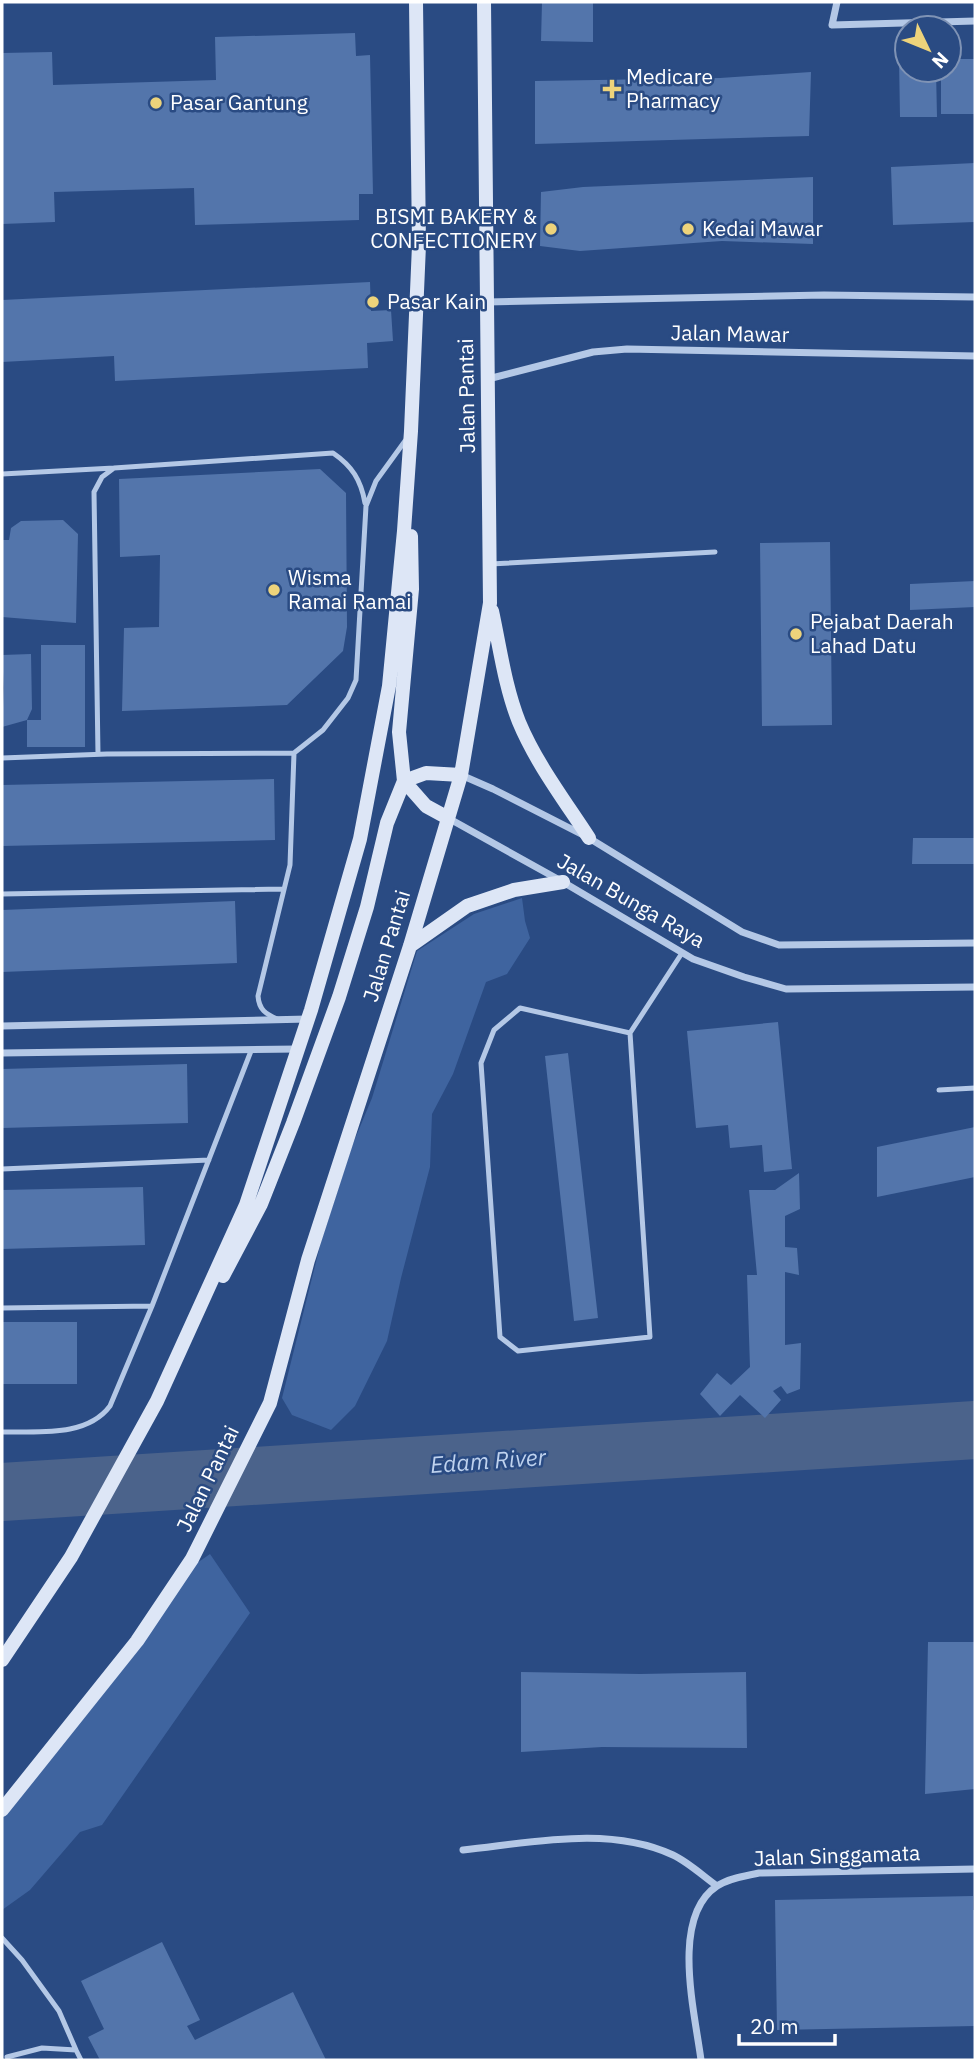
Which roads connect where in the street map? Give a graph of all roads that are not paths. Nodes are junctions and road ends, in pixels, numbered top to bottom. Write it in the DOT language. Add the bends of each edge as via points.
graph roads {
  1 [pos="416,2"];
  2 [pos="484,2"];
  3 [pos="837,2"];
  4 [pos="975,21"];
  5 [pos="975,297"];
  6 [pos="487,302"];
  7 [pos="975,356"];
  8 [pos="488,379"];
  9 [pos="411,431"];
  10 [pos="409,457"];
  11 [pos="114,468"];
  12 [pos="2,474"];
  13 [pos="366,506"];
  14 [pos="715,552"];
  15 [pos="490,564"];
  16 [pos="490,603"];
  17 [pos="294,753"];
  18 [pos="98,754"];
  19 [pos="2,758"];
  20 [pos="461,775"];
  21 [pos="404,781"];
  22 [pos="448,818"];
  23 [pos="589,838"];
  24 [pos="564,882"];
  25 [pos="283,889"];
  26 [pos="2,894"];
  27 [pos="975,943"];
  28 [pos="410,946"];
  29 [pos="682,953"];
  30 [pos="975,987"];
  31 [pos="308,1019"];
  32 [pos="278,1020"];
  33 [pos="2,1026"];
  34 [pos="630,1033"];
  35 [pos="298,1049"];
  36 [pos="251,1051"];
  37 [pos="2,1054"];
  38 [pos="975,1088"];
  39 [pos="939,1090"];
  40 [pos="209,1160"];
  41 [pos="2,1169"];
  42 [pos="152,1306"];
  43 [pos="2,1308"];
  44 [pos="157,1401"];
  45 [pos="2,1432"];
  46 [pos="2,1660"];
  47 [pos="2,1810"];
  48 [pos="463,1850"];
  49 [pos="975,1869"];
  50 [pos="717,1886"];
  51 [pos="2,1938"];
  52 [pos="76,2050"];
  53 [pos="7,2057"];
  54 [pos="82,2060"];
  55 [pos="701,2060"];
  1 -- 9 [label="street" via="419,245"];
  2 -- 6 [label="street, Jalan Pantai"];
  3 -- 4 [label="street" via="832,25"];
  5 -- 6 [label="street, Jalan Mawar" via="824,295"];
  6 -- 8 [label="street, Jalan Pantai"];
  7 -- 8 [label="street, Jalan Mawar" via="627,349 593,352"];
  8 -- 15 [label="street, Jalan Pantai"];
  9 -- 10 [label="street"];
  9 -- 13 [label="lane" via="376,481"];
  10 -- 21 [label="street" via="412,589 399,732"];
  10 -- 31 [label="street" via="389,686 360,839"];
  11 -- 12 [label="lane"];
  11 -- 13 [label="lane" via="333,453 357,475"];
  11 -- 18 [label="lane" via="94,492"];
  13 -- 17 [label="lane" via="356,680 323,730"];
  14 -- 15 [label="lane"];
  15 -- 16 [label="street, Jalan Pantai"];
  16 -- 20 [label="street, Jalan Pantai"];
  16 -- 23 [label="street" via="520,722"];
  17 -- 18 [label="lane"];
  17 -- 25 [label="lane" via="291,855"];
  18 -- 19 [label="lane"];
  20 -- 21 [label="street" via="426,773"];
  20 -- 22 [label="street, Jalan Pantai"];
  20 -- 23 [label="street, Jalan Bunga Raya"];
  21 -- 22 [label="street" via="426,806"];
  21 -- 44 [label="street" via="387,822 339,997 261,1204"];
  22 -- 24 [label="street, Jalan Bunga Raya"];
  22 -- 28 [label="street, Jalan Pantai"];
  23 -- 27 [label="street, Jalan Bunga Raya" via="742,932 779,945"];
  24 -- 28 [label="street" via="514,890 467,906"];
  24 -- 29 [label="street, Jalan Bunga Raya"];
  25 -- 26 [label="lane"];
  25 -- 32 [label="lane" via="257,996 263,1012"];
  28 -- 47 [label="street, Jalan Pantai" via="308,1260 270,1403 192,1559 137,1642"];
  29 -- 30 [label="street, Jalan Bunga Raya" via="786,989"];
  29 -- 34 [label="lane"];
  31 -- 32 [label="street"];
  31 -- 35 [label="street"];
  32 -- 33 [label="street"];
  34 -- 34 [label="lane" via="650,1337 518,1352 500,1337 481,1063 494,1030 520,1008"];
  35 -- 36 [label="street"];
  35 -- 44 [label="street" via="246,1205"];
  36 -- 37 [label="street"];
  36 -- 40 [label="lane"];
  38 -- 39 [label="lane"];
  40 -- 41 [label="lane"];
  40 -- 42 [label="lane"];
  42 -- 43 [label="lane"];
  42 -- 45 [label="lane" via="102,1417 69,1429"];
  44 -- 46 [label="street" via="71,1558"];
  48 -- 50 [label="street" via="607,1838 674,1855"];
  49 -- 50 [label="street, Jalan Singgamata" via="759,1873"];
  50 -- 55 [label="street" via="698,1906 690,1936 689,1970"];
  51 -- 52 [label="lane" via="59,2011"];
  52 -- 53 [label="lane" via="42,2048"];
  52 -- 54 [label="lane"];
}
